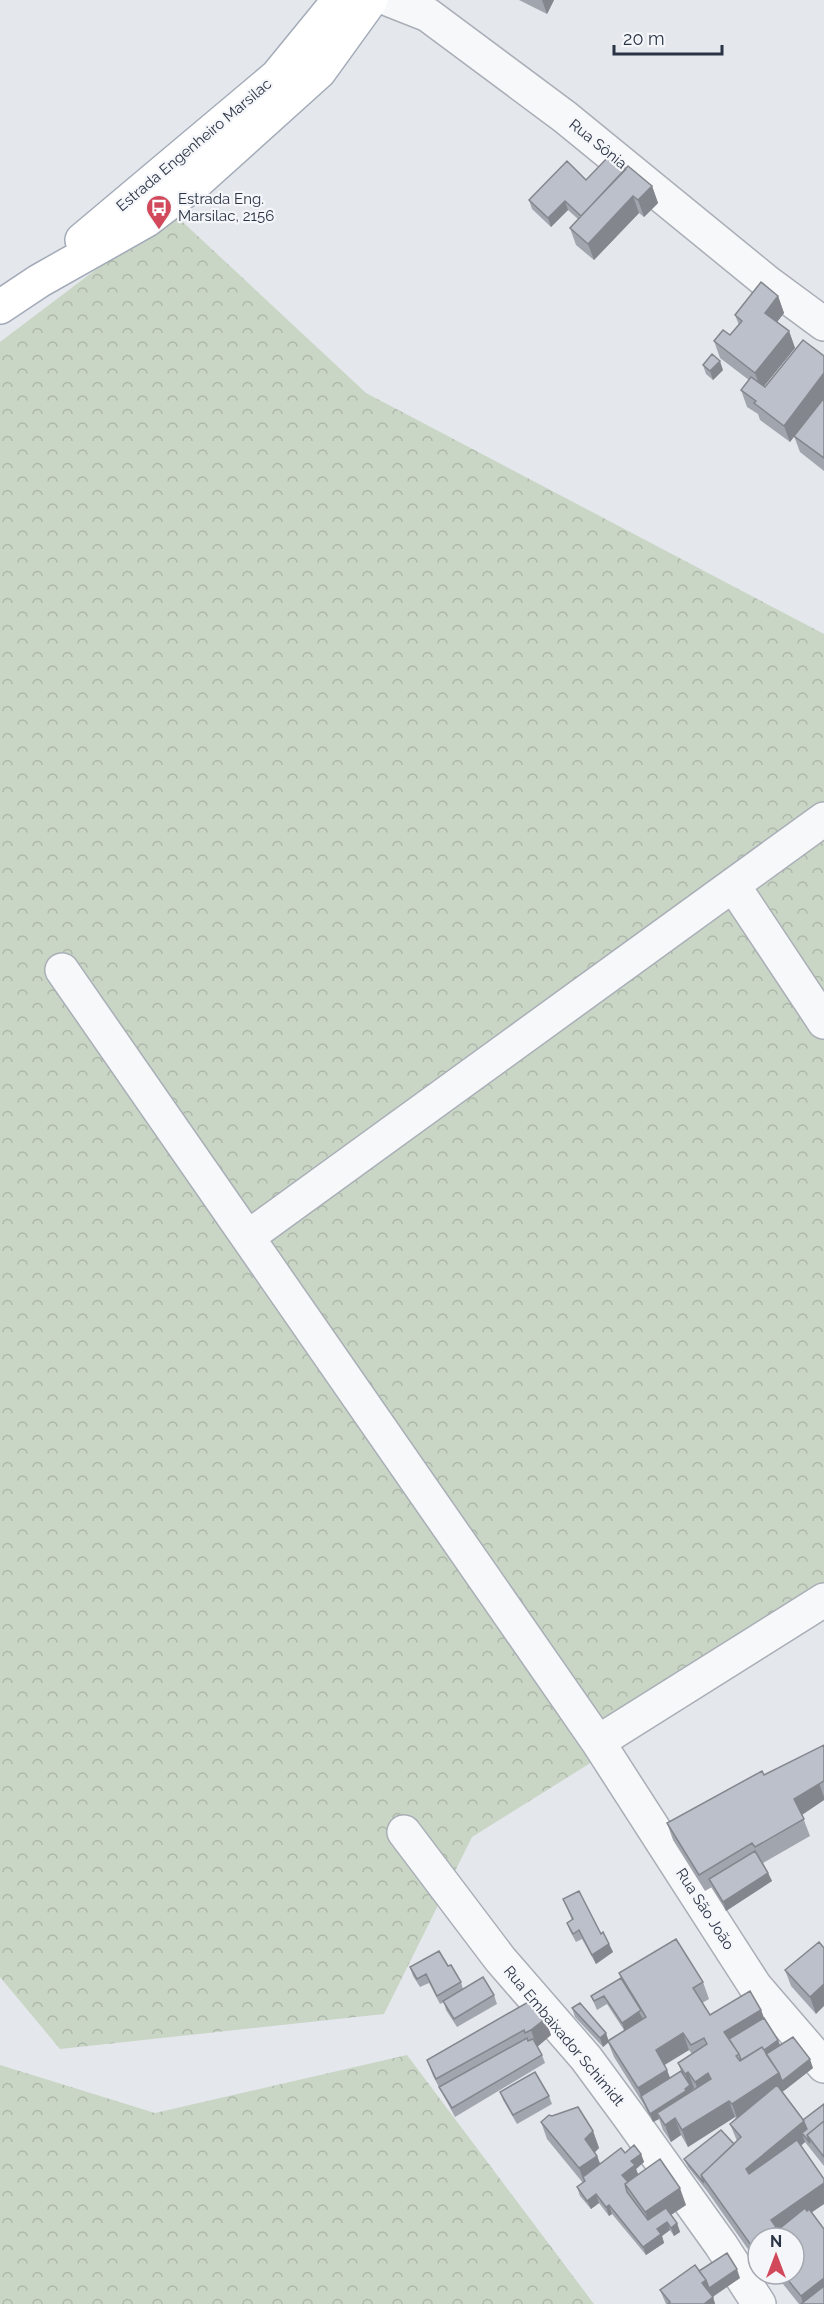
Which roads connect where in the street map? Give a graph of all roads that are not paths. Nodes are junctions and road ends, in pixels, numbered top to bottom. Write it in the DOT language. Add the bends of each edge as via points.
graph roads {
  1 [pos="339,0"];
  2 [pos="371,0"];
  3 [pos="390,0"];
  4 [pos="432,8"];
  5 [pos="39,281"];
  6 [pos="0,307"];
  7 [pos="824,324"];
  8 [pos="824,819"];
  9 [pos="733,885"];
  10 [pos="62,970"];
  11 [pos="824,1022"];
  12 [pos="248,1237"];
  13 [pos="824,1600"];
  14 [pos="598,1742"];
  15 [pos="404,1832"];
  16 [pos="824,2066"];
  17 [pos="759,2304"];
  1 -- 5 [label="main road, Estrada Engenheiro Marsilac" via="277,76 96,227"];
  2 -- 5 [label="main road, Estrada Engenheiro Marsilac" via="319,72 198,181 147,220"];
  3 -- 4 [label="street, Rua Sônia"];
  4 -- 7 [label="street, Rua Sônia" via="767,282"];
  5 -- 6 [label="main road, Estrada Engenheiro Marsilac"];
  8 -- 9 [label="street"];
  9 -- 11 [label="street"];
  9 -- 12 [label="street"];
  10 -- 12 [label="street, Rua São João"];
  12 -- 14 [label="street, Rua São João"];
  13 -- 14 [label="street"];
  14 -- 16 [label="street, Rua São João" via="755,1986"];
  15 -- 17 [label="street, Rua Embaixador Schimidt" via="500,1959 586,2058 721,2244"];
}
